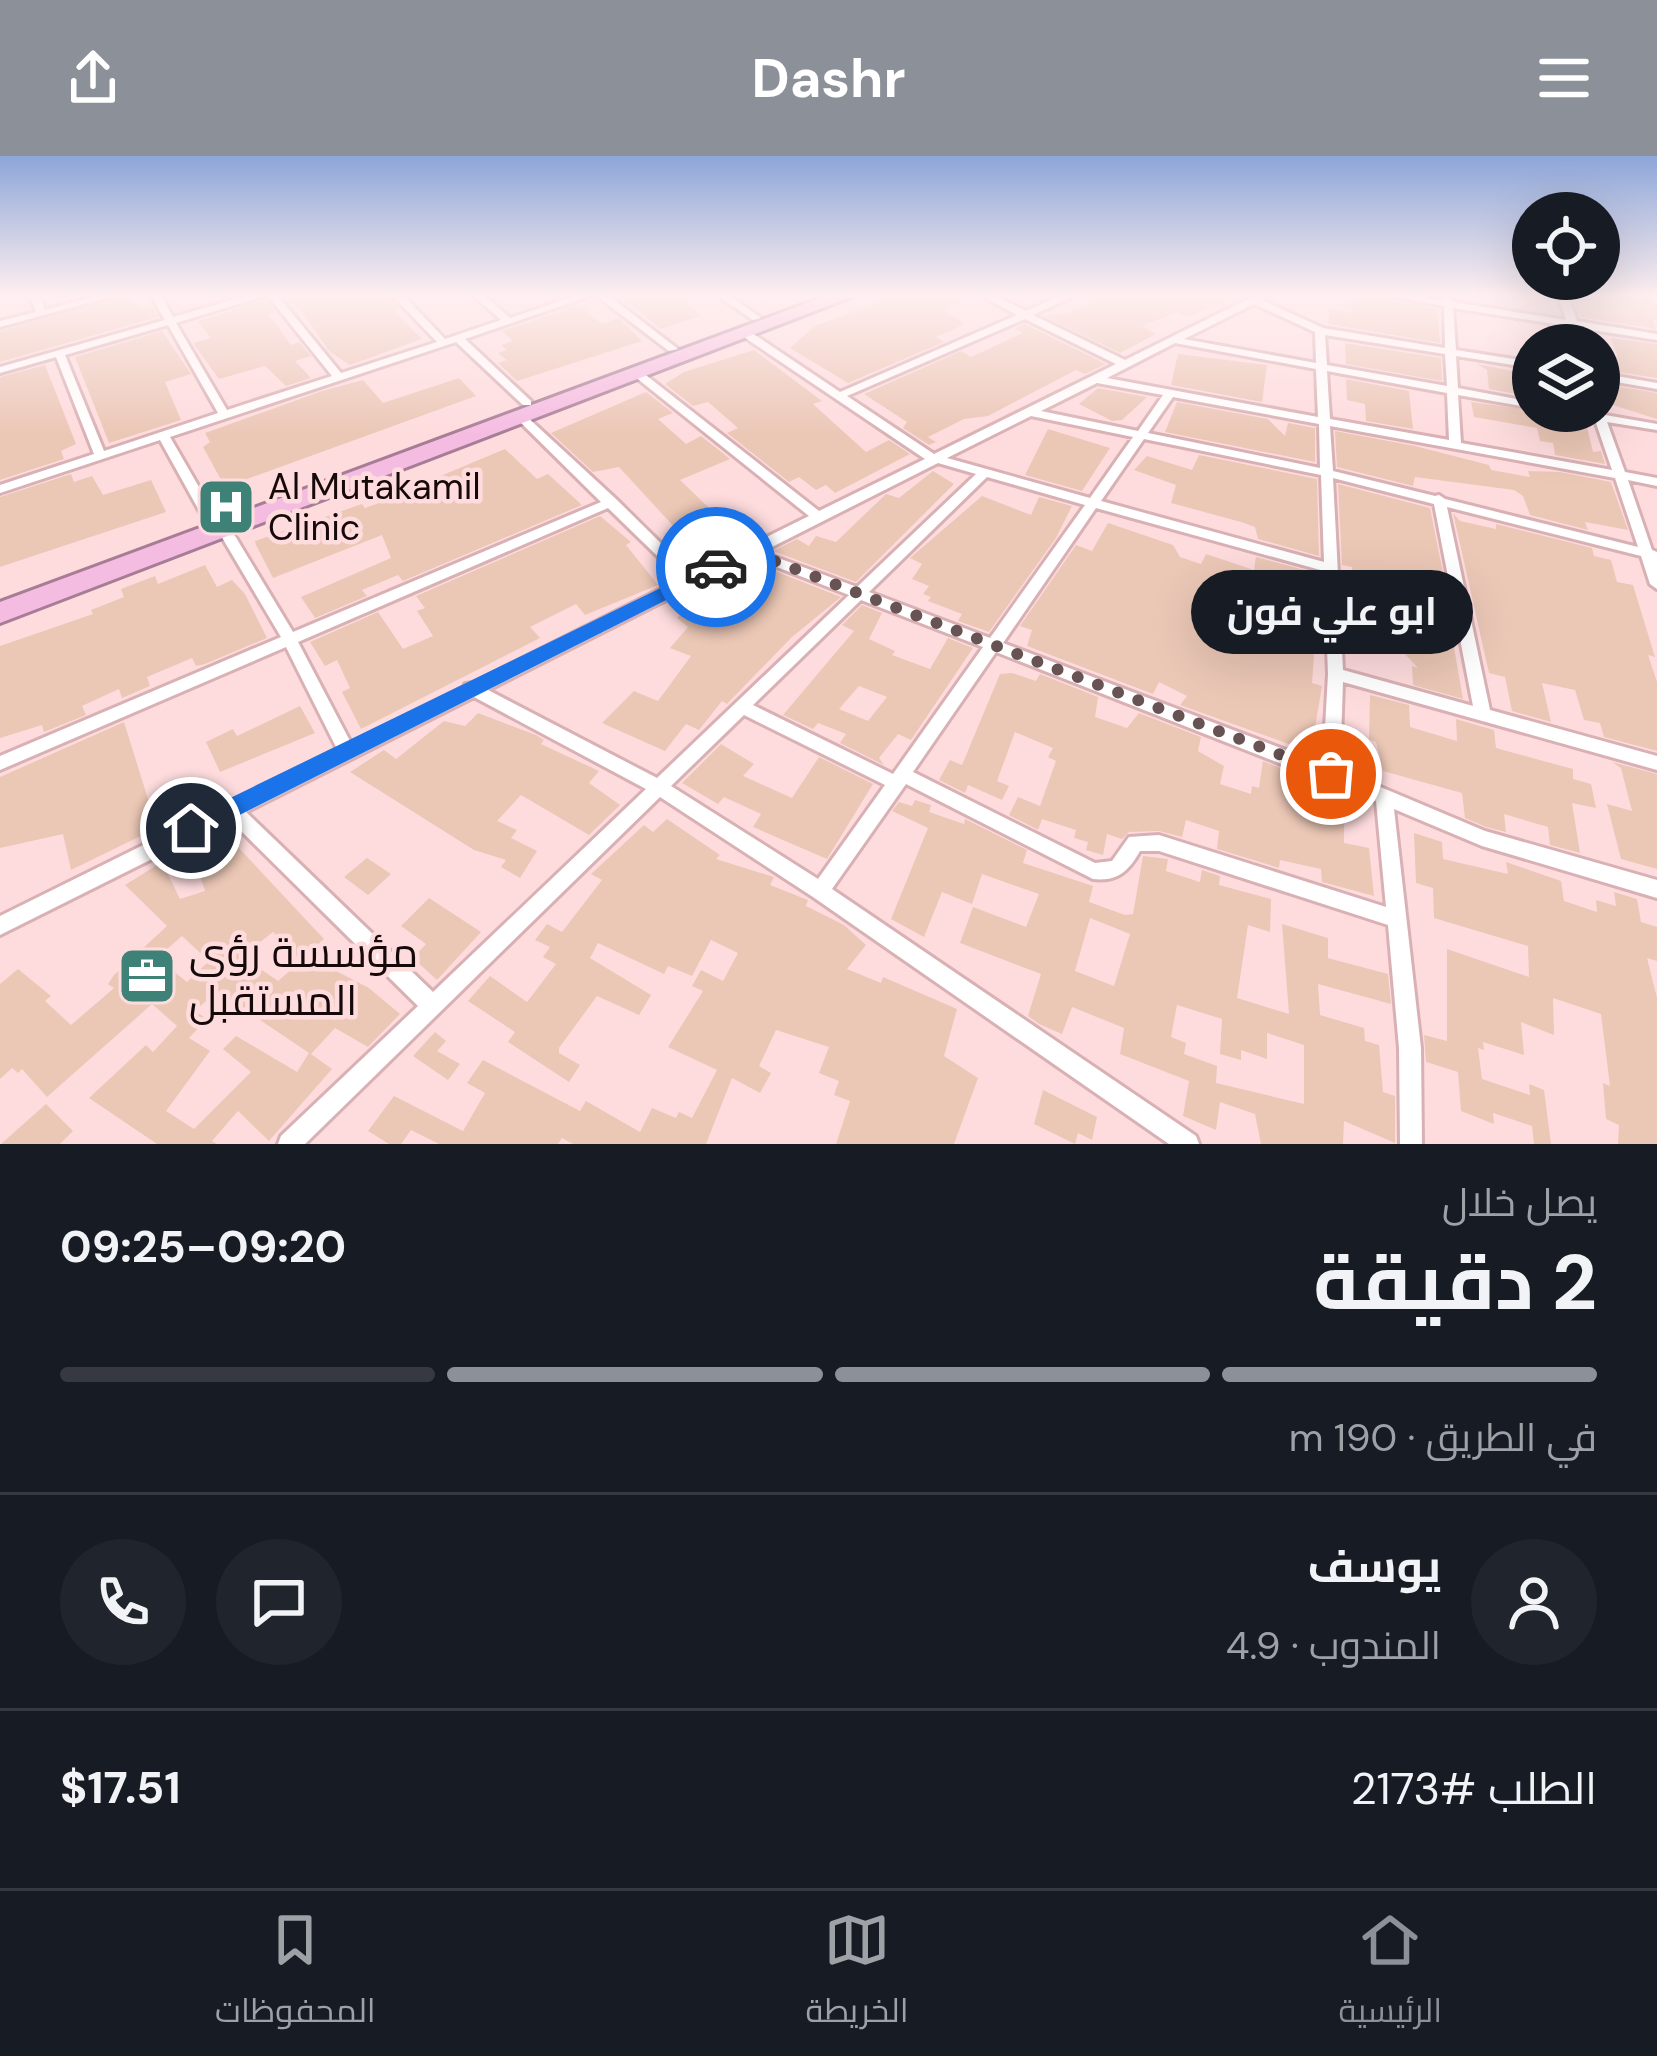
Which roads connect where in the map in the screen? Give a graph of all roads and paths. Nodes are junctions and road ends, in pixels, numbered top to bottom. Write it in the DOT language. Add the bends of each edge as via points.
graph roads {
  1 [pos="98,342"];
  2 [pos="182,342"];
  3 [pos="311,342"];
  4 [pos="445,342"];
  5 [pos="453,342"];
  6 [pos="664,342"];
  7 [pos="696,342"];
  8 [pos="713,342"];
  9 [pos="771,342"];
  10 [pos="963,342"];
  11 [pos="1080,342"];
  12 [pos="1169,342"];
  13 [pos="1184,342"];
  14 [pos="1319,342"];
  15 [pos="1392,342"];
  16 [pos="1450,342"];
  17 [pos="673,349"];
  18 [pos="1450,351"];
  19 [pos="59,353"];
  20 [pos="1512,361"];
  21 [pos="1124,364"];
  22 [pos="1318,368"];
  23 [pos="0,370"];
  24 [pos="638,374"];
  25 [pos="339,377"];
  26 [pos="1094,380"];
  27 [pos="1620,380"];
  28 [pos="1657,386"];
  29 [pos="1454,392"];
  30 [pos="1169,393"];
  31 [pos="839,396"];
  32 [pos="1512,402"];
  33 [pos="524,410"];
  34 [pos="1030,412"];
  35 [pos="224,414"];
  36 [pos="1620,419"];
  37 [pos="1325,423"];
  38 [pos="1657,427"];
  39 [pos="1604,432"];
  40 [pos="163,435"];
  41 [pos="1144,436"];
  42 [pos="1455,445"];
  43 [pos="100,455"];
  44 [pos="932,458"];
  45 [pos="1327,472"];
  46 [pos="983,474"];
  47 [pos="1616,475"];
  48 [pos="1657,482"];
  49 [pos="0,490"];
  50 [pos="1438,499"];
  51 [pos="612,502"];
  52 [pos="1094,506"];
  53 [pos="817,516"];
  54 [pos="217,524"];
  55 [pos="748,551"];
  56 [pos="1651,554"];
  57 [pos="1332,569"];
  58 [pos="690,580"];
  59 [pos="1657,584"];
  60 [pos="864,594"];
  61 [pos="0,598"];
  62 [pos="0,613"];
  63 [pos="289,637"];
  64 [pos="998,644"];
  65 [pos="1336,674"];
  66 [pos="471,688"];
  67 [pos="740,706"];
  68 [pos="1483,715"];
  69 [pos="346,750"];
  70 [pos="0,763"];
  71 [pos="1657,763"];
  72 [pos="1331,774"];
  73 [pos="901,779"];
  74 [pos="658,788"];
  75 [pos="1384,796"];
  76 [pos="230,808"];
  77 [pos="1657,889"];
  78 [pos="820,891"];
  79 [pos="1396,920"];
  80 [pos="0,926"];
  81 [pos="433,1006"];
  82 [pos="295,1142"];
  83 [pos="1188,1144"];
  84 [pos="1411,1144"];
  1 -- 19 [label="street"];
  2 -- 35 [label="street"];
  3 -- 25 [label="street"];
  4 -- 25 [label="street"];
  5 -- 33 [label="street"];
  6 -- 17 [label="street"];
  7 -- 17 [label="highway"];
  8 -- 24 [label="highway"];
  9 -- 31 [label="street"];
  10 -- 31 [label="street"];
  11 -- 21 [label="street"];
  12 -- 21 [label="street"];
  13 -- 22 [label="street"];
  14 -- 22 [label="street"];
  15 -- 18 [label="street"];
  16 -- 18 [label="street"];
  17 -- 33 [label="highway"];
  18 -- 20 [label="street"];
  18 -- 29 [label="street"];
  19 -- 23 [label="street"];
  19 -- 43 [label="street"];
  21 -- 26 [label="street"];
  22 -- 29 [label="street"];
  22 -- 37 [label="street"];
  24 -- 33 [label="highway"];
  24 -- 53 [label="street"];
  25 -- 35 [label="street"];
  26 -- 30 [label="street"];
  26 -- 34 [label="street"];
  27 -- 28 [label="street"];
  29 -- 32 [label="street"];
  29 -- 42 [label="street"];
  30 -- 37 [label="street"];
  30 -- 41 [label="street"];
  31 -- 44 [label="street"];
  33 -- 51 [label="street"];
  33 -- 54 [label="highway"];
  34 -- 41 [label="street"];
  34 -- 44 [label="street"];
  35 -- 40 [label="street"];
  36 -- 38 [label="street"];
  37 -- 42 [label="street"];
  37 -- 45 [label="street"];
  39 -- 47 [label="street"];
  40 -- 43 [label="street"];
  40 -- 54 [label="street"];
  41 -- 45 [label="street"];
  41 -- 52 [label="street"];
  42 -- 47 [label="street"];
  43 -- 49 [label="street"];
  44 -- 46 [label="street"];
  44 -- 53 [label="street"];
  45 -- 50 [label="street"];
  45 -- 57 [label="street"];
  46 -- 52 [label="street"];
  46 -- 60 [label="street"];
  47 -- 48 [label="street"];
  47 -- 56 [label="street"];
  50 -- 56 [label="street"];
  50 -- 68 [label="street"];
  51 -- 58 [label="street"];
  51 -- 63 [label="street"];
  52 -- 57 [label="street"];
  52 -- 64 [label="street"];
  53 -- 55 [label="street"];
  54 -- 61 [label="highway"];
  54 -- 62 [label="highway"];
  54 -- 63 [label="street"];
  55 -- 58 [label="street"];
  55 -- 60 [label="street"];
  56 -- 59 [label="street"];
  57 -- 65 [label="street"];
  58 -- 66 [label="street"];
  60 -- 64 [label="street"];
  60 -- 67 [label="street"];
  63 -- 69 [label="street"];
  63 -- 70 [label="street"];
  64 -- 72 [label="street"];
  64 -- 73 [label="street"];
  65 -- 68 [label="street"];
  65 -- 72 [label="street"];
  66 -- 69 [label="street"];
  66 -- 74 [label="street"];
  67 -- 73 [label="street"];
  67 -- 74 [label="street"];
  68 -- 71 [label="street"];
  69 -- 76 [label="street"];
  72 -- 75 [label="street"];
  73 -- 78 [label="street"];
  73 -- 79 [label="street" via="1093,871 1122,867 1135,843 1159,843"];
  74 -- 78 [label="street"];
  74 -- 81 [label="street"];
  75 -- 77 [label="street" via="1482,838"];
  75 -- 79 [label="street"];
  76 -- 80 [label="street"];
  76 -- 81 [label="street"];
  78 -- 83 [label="street"];
  79 -- 84 [label="street"];
  81 -- 82 [label="street"];
}
